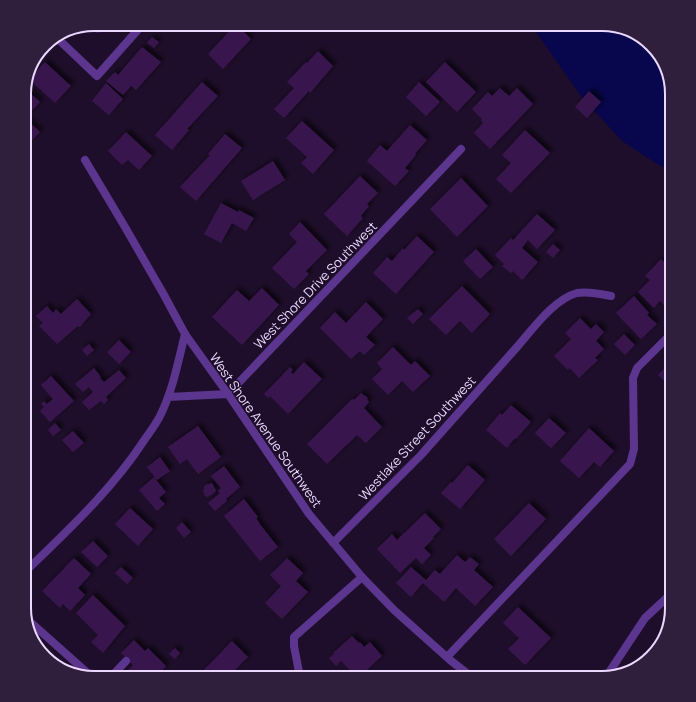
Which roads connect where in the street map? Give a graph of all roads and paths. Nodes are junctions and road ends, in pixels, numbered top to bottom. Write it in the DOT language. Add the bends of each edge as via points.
graph roads {
  1 [pos="137,31"];
  2 [pos="60,41"];
  3 [pos="461,149"];
  4 [pos="84,160"];
  5 [pos="611,296"];
  6 [pos="185,334"];
  7 [pos="665,340"];
  8 [pos="228,394"];
  9 [pos="168,397"];
  10 [pos="333,544"];
  11 [pos="31,566"];
  12 [pos="362,576"];
  13 [pos="665,599"];
  14 [pos="33,625"];
  15 [pos="447,657"];
  16 [pos="126,661"];
  17 [pos="84,670"];
  18 [pos="610,670"];
  19 [pos="117,671"];
  20 [pos="299,671"];
  21 [pos="464,671"];
  1 -- 2 [label="street" via="98,76"];
  3 -- 8 [label="street, West Shore Drive Southwest"];
  4 -- 6 [label="street, West Shore Avenue Southwest"];
  5 -- 10 [label="street, Westlake Street Southwest" via="577,293 564,299 551,310 421,455"];
  6 -- 8 [label="street, West Shore Avenue Southwest"];
  6 -- 9 [label="street"];
  7 -- 15 [label="street" via="637,368 633,378 634,449 630,464"];
  8 -- 9 [label="street"];
  8 -- 10 [label="street, West Shore Avenue Southwest" via="309,514"];
  9 -- 11 [label="street" via="160,417 113,482 75,524"];
  10 -- 12 [label="street, West Shore Avenue Southwest"];
  12 -- 15 [label="street, West Shore Avenue Southwest" via="394,610"];
  12 -- 20 [label="street" via="294,637"];
  13 -- 18 [label="street" via="645,618"];
  14 -- 17 [label="street"];
  15 -- 21 [label="street, West Shore Avenue Southwest"];
  16 -- 19 [label="street"];
}
